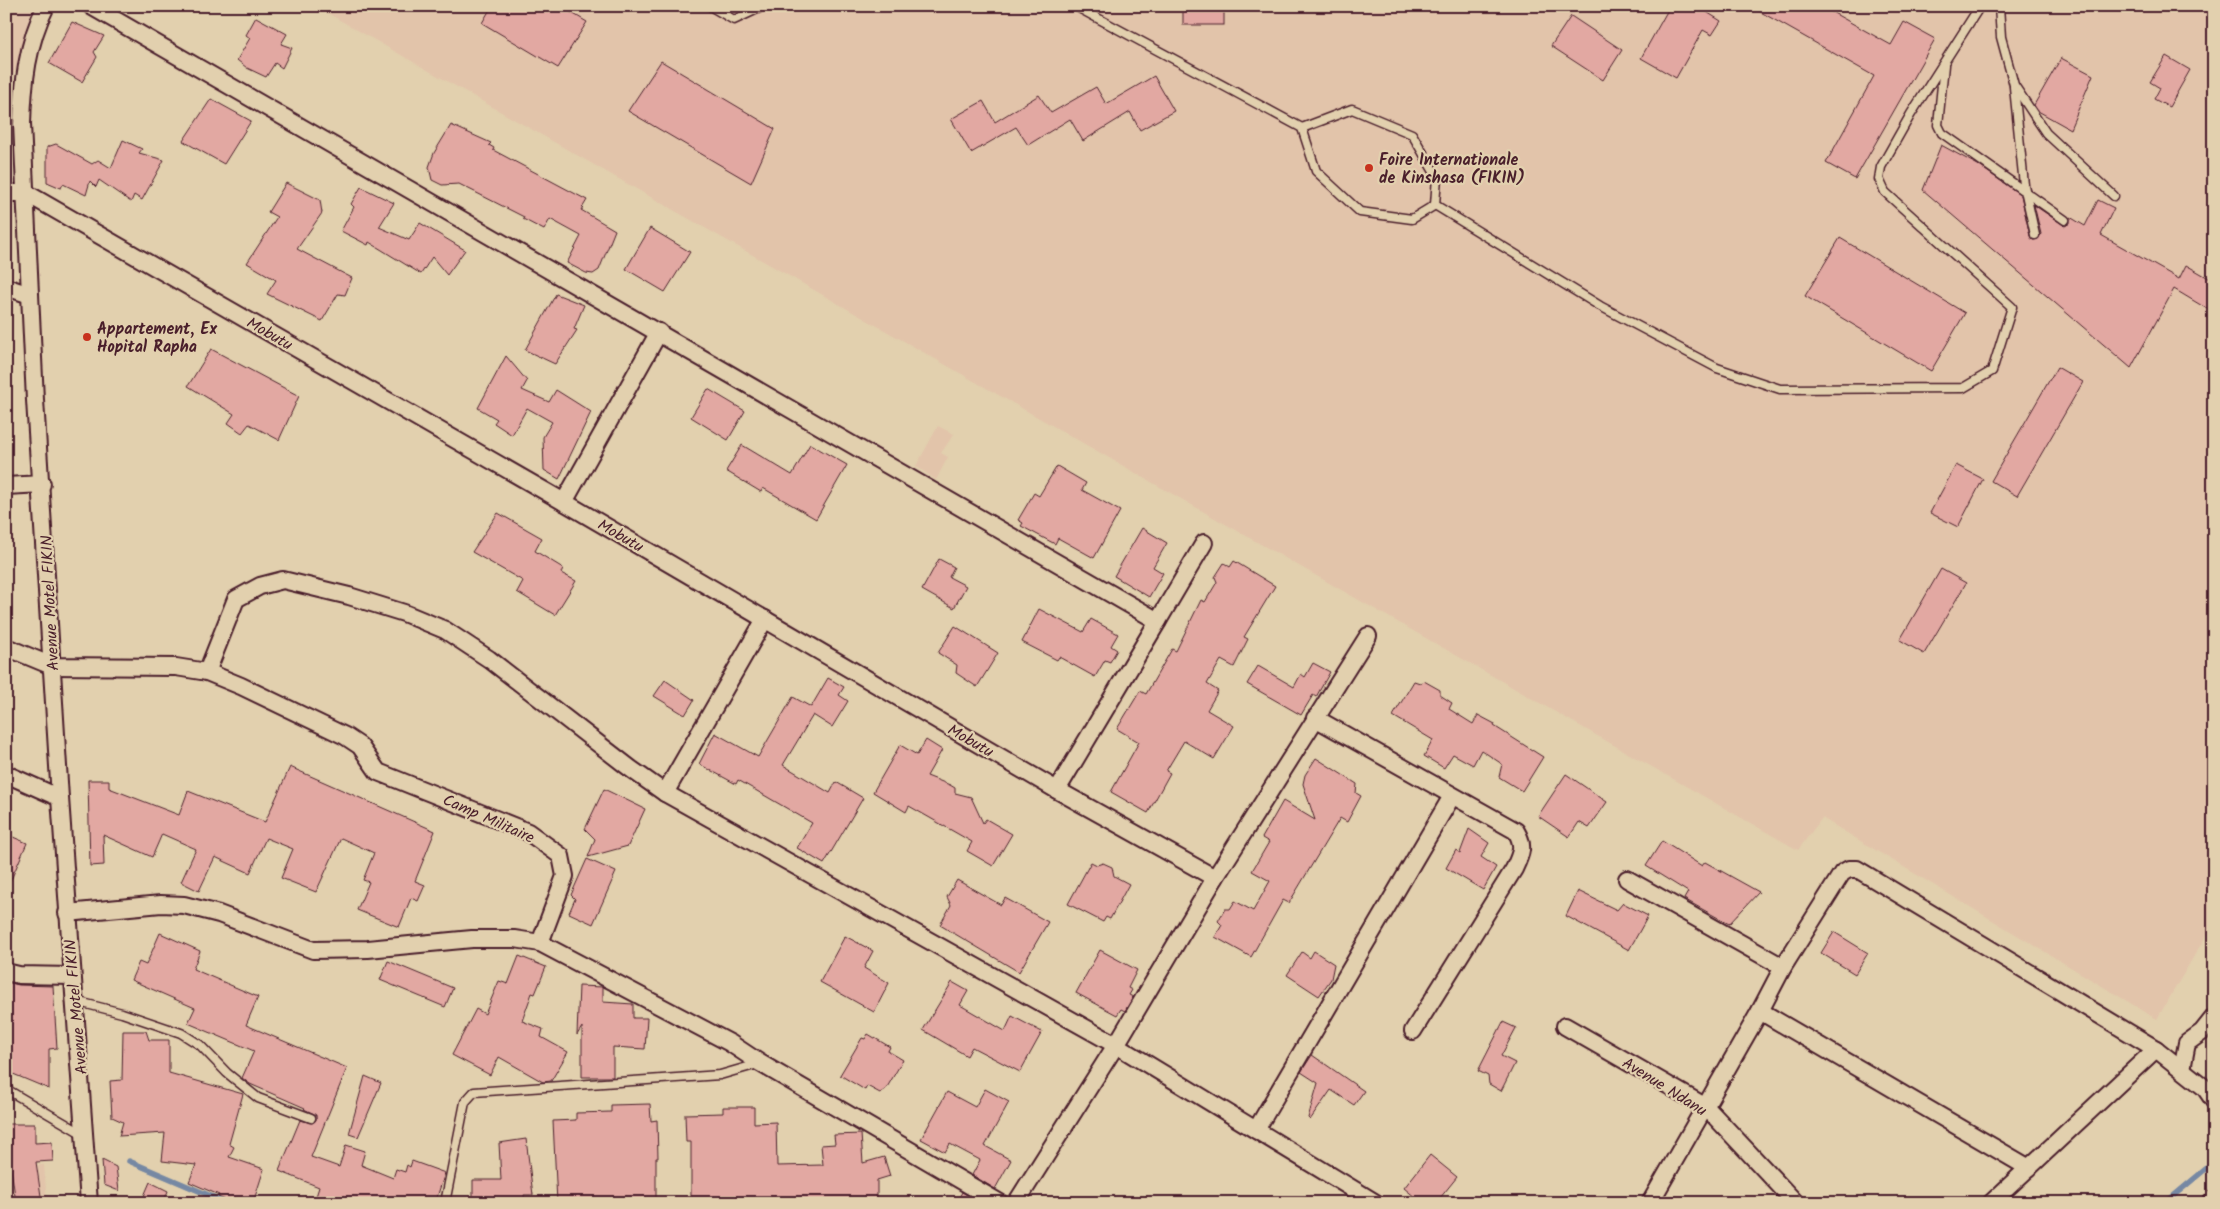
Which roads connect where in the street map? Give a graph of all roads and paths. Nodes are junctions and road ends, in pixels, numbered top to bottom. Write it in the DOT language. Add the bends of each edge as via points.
graph roads {
  1 [pos="46,6"];
  2 [pos="91,6"];
  3 [pos="710,6"];
  4 [pos="1075,6"];
  5 [pos="1980,6"];
  6 [pos="1999,6"];
  7 [pos="760,7"];
  8 [pos="1944,63"];
  9 [pos="2014,85"];
  10 [pos="1302,128"];
  11 [pos="6,193"];
  12 [pos="26,193"];
  13 [pos="2026,194"];
  14 [pos="2114,196"];
  15 [pos="1435,205"];
  16 [pos="2065,220"];
  17 [pos="2035,235"];
  18 [pos="6,287"];
  19 [pos="30,295"];
  20 [pos="659,332"];
  21 [pos="42,484"];
  22 [pos="6,486"];
  23 [pos="564,502"];
  24 [pos="1204,543"];
  25 [pos="765,619"];
  26 [pos="1158,621"];
  27 [pos="1368,636"];
  28 [pos="6,647"];
  29 [pos="52,666"];
  30 [pos="207,672"];
  31 [pos="1316,718"];
  32 [pos="6,774"];
  33 [pos="1057,790"];
  34 [pos="665,793"];
  35 [pos="1452,796"];
  36 [pos="60,798"];
  37 [pos="1215,878"];
  38 [pos="1627,879"];
  39 [pos="67,913"];
  40 [pos="540,942"];
  41 [pos="1783,967"];
  42 [pos="6,972"];
  43 [pos="72,976"];
  44 [pos="75,1000"];
  45 [pos="1760,1011"];
  46 [pos="2214,1017"];
  47 [pos="1565,1026"];
  48 [pos="1413,1031"];
  49 [pos="1116,1045"];
  50 [pos="2156,1049"];
  51 [pos="760,1063"];
  52 [pos="2182,1069"];
  53 [pos="6,1088"];
  54 [pos="2214,1101"];
  55 [pos="1706,1107"];
  56 [pos="311,1118"];
  57 [pos="1256,1130"];
  58 [pos="85,1135"];
  59 [pos="2029,1168"];
  60 [pos="2214,1188"];
  61 [pos="89,1203"];
  62 [pos="445,1203"];
  63 [pos="1000,1203"];
  64 [pos="1016,1203"];
  65 [pos="1376,1203"];
  66 [pos="1650,1203"];
  67 [pos="1796,1203"];
  68 [pos="1990,1203"];
  69 [pos="2197,1203"];
  1 -- 12 [label="street, Avenue Motel FIKIN" via="39,19 24,82 22,124"];
  2 -- 20 [label="street"];
  3 -- 7 [label="lane" via="734,20"];
  4 -- 10 [label="lane"];
  5 -- 8 [label="lane"];
  6 -- 9 [label="lane" via="2001,36"];
  8 -- 13 [label="lane" via="1938,125 1942,133"];
  8 -- 15 [label="lane" via="1881,167 1879,179 1885,192 2012,307 1992,371 1964,388 1780,388 1716,368 1600,306"];
  9 -- 13 [label="lane"];
  9 -- 14 [label="lane" via="2046,133"];
  10 -- 15 [label="lane" via="1316,171 1360,212 1412,219"];
  10 -- 15 [label="lane" via="1352,109 1412,134 1437,177"];
  11 -- 12 [label="street"];
  12 -- 19 [label="street, Avenue Motel FIKIN"];
  12 -- 23 [label="street, Mobutu"];
  13 -- 16 [label="lane"];
  13 -- 17 [label="lane"];
  18 -- 19 [label="street"];
  19 -- 21 [label="street, Avenue Motel FIKIN"];
  20 -- 23 [label="street"];
  20 -- 26 [label="street"];
  21 -- 22 [label="street"];
  21 -- 29 [label="street, Avenue Motel FIKIN"];
  23 -- 25 [label="street, Mobutu"];
  24 -- 26 [label="street"];
  25 -- 33 [label="street, Mobutu"];
  25 -- 34 [label="street"];
  26 -- 33 [label="street"];
  27 -- 31 [label="street"];
  28 -- 29 [label="street"];
  29 -- 30 [label="street, Camp Militaire" via="176,667"];
  29 -- 36 [label="street, Avenue Motel FIKIN"];
  30 -- 34 [label="street" via="236,599 260,586 283,580 349,596 445,630 490,659"];
  30 -- 40 [label="street, Camp Militaire" via="345,736 360,746 378,772 528,832 561,856 565,876"];
  31 -- 35 [label="street"];
  31 -- 37 [label="street"];
  32 -- 36 [label="street"];
  33 -- 37 [label="street, Mobutu"];
  34 -- 49 [label="street"];
  35 -- 48 [label="street" via="1516,831 1522,851"];
  35 -- 57 [label="street"];
  36 -- 39 [label="street, Avenue Motel FIKIN"];
  37 -- 49 [label="street"];
  38 -- 41 [label="street"];
  39 -- 40 [label="street" via="161,904 184,905 219,914 313,950 368,949 472,939"];
  39 -- 43 [label="street, Avenue Motel FIKIN"];
  40 -- 51 [label="street" via="730,1043"];
  41 -- 45 [label="street"];
  41 -- 50 [label="street" via="1842,873 1857,869"];
  42 -- 43 [label="street"];
  43 -- 44 [label="street, Avenue Motel FIKIN"];
  44 -- 56 [label="lane" via="181,1033 200,1045 233,1079 258,1098"];
  44 -- 58 [label="street, Avenue Motel FIKIN"];
  45 -- 55 [label="street"];
  45 -- 59 [label="street"];
  46 -- 52 [label="street" via="2187,1043"];
  47 -- 55 [label="street, Avenue Ndanu"];
  49 -- 57 [label="street"];
  49 -- 64 [label="street"];
  50 -- 52 [label="street"];
  50 -- 59 [label="street"];
  51 -- 62 [label="lane" via="720,1075 474,1092 465,1102"];
  51 -- 63 [label="street"];
  52 -- 54 [label="street"];
  53 -- 58 [label="lane"];
  55 -- 66 [label="street"];
  55 -- 67 [label="street, Avenue Ndanu"];
  57 -- 65 [label="street"];
  58 -- 61 [label="street, Avenue Motel FIKIN"];
  59 -- 68 [label="street"];
  60 -- 69 [label="path"];
}
